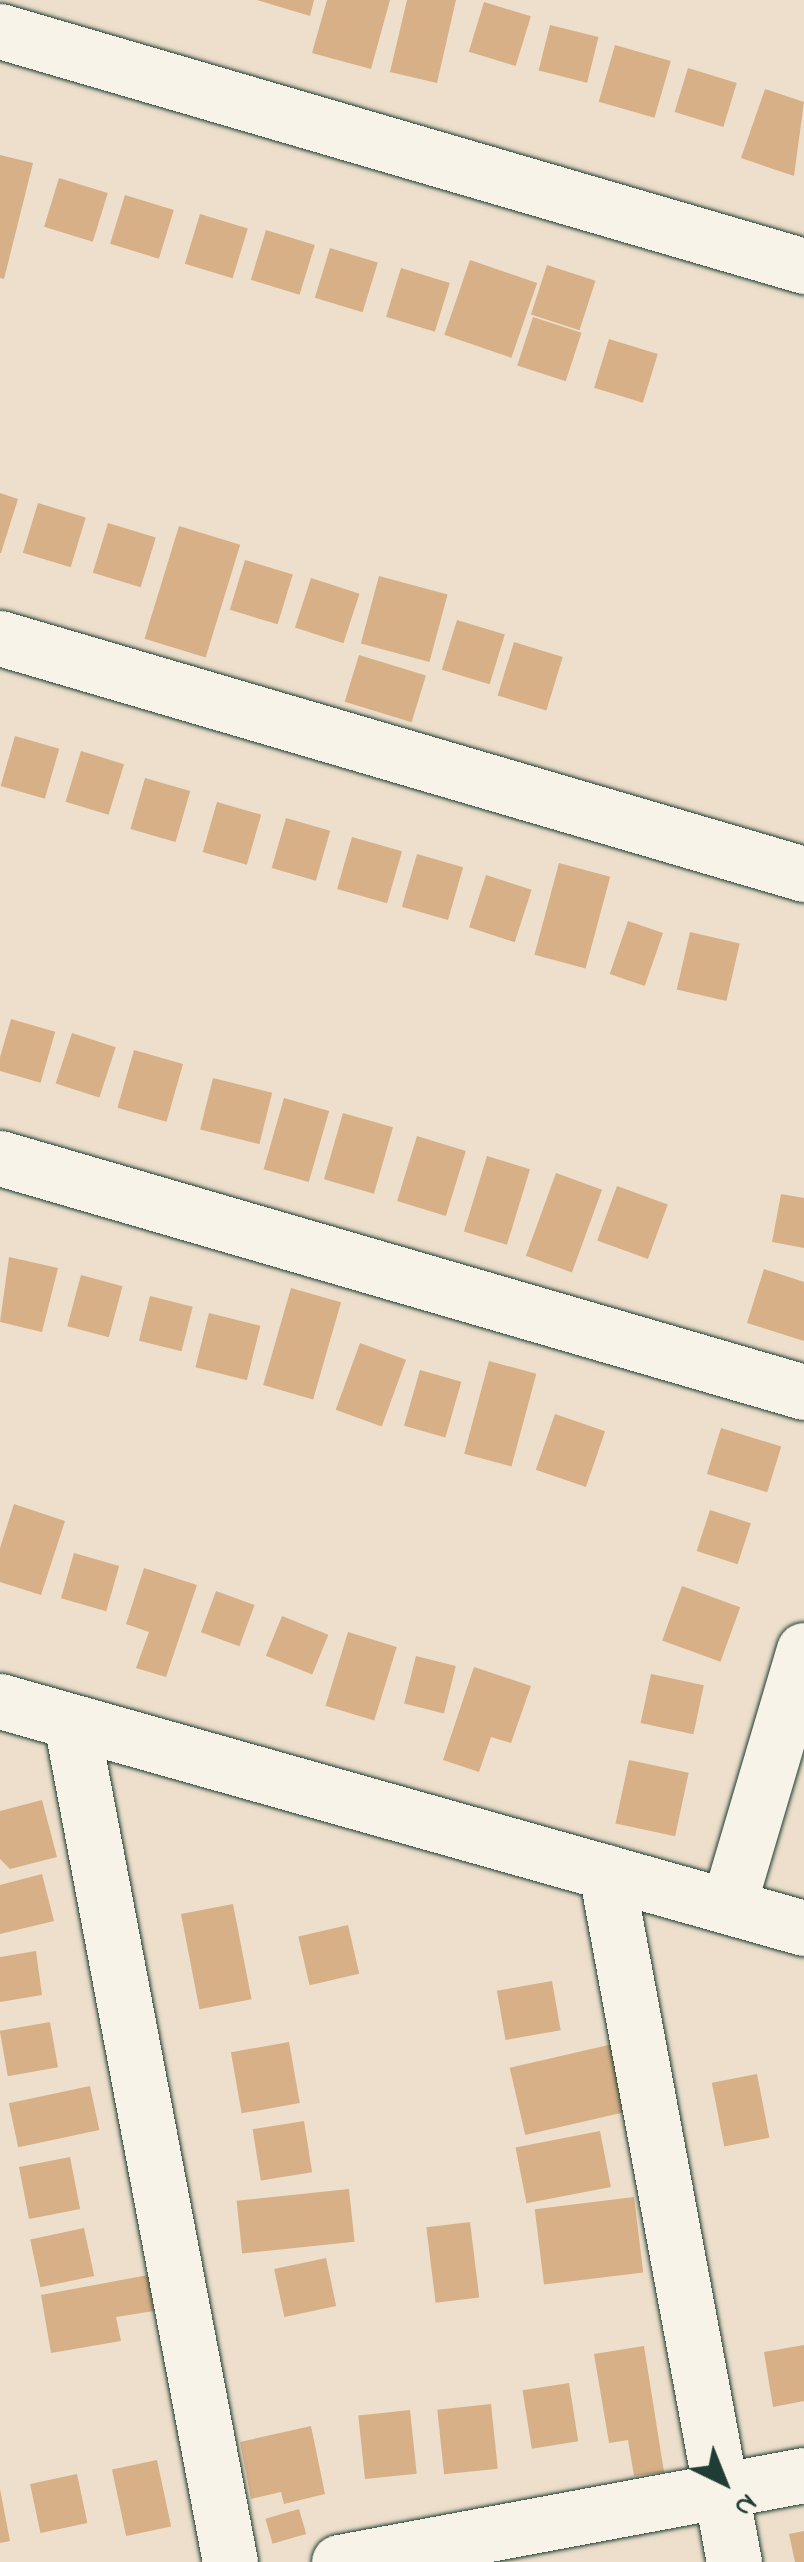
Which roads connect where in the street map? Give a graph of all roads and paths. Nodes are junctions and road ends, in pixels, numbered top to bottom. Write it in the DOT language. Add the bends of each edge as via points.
graph roads {
  1 [pos="0,30"];
  2 [pos="804,266"];
  3 [pos="0,638"];
  4 [pos="804,874"];
  5 [pos="0,1158"];
  6 [pos="804,1392"];
  7 [pos="804,1650"];
  8 [pos="0,1702"];
  9 [pos="71,1722"];
  10 [pos="606,1872"];
  11 [pos="728,1906"];
  12 [pos="804,1928"];
  13 [pos="804,2475"];
  14 [pos="722,2492"];
  15 [pos="230,2562"];
  16 [pos="340,2562"];
  17 [pos="734,2562"];
  1 -- 2 [label="street"];
  3 -- 4 [label="street"];
  5 -- 6 [label="street"];
  7 -- 11 [label="street"];
  8 -- 9 [label="street"];
  9 -- 10 [label="street"];
  9 -- 15 [label="street"];
  10 -- 11 [label="street"];
  10 -- 14 [label="street"];
  11 -- 12 [label="street"];
  13 -- 14 [label="street"];
  14 -- 16 [label="street"];
  14 -- 17 [label="street"];
}
